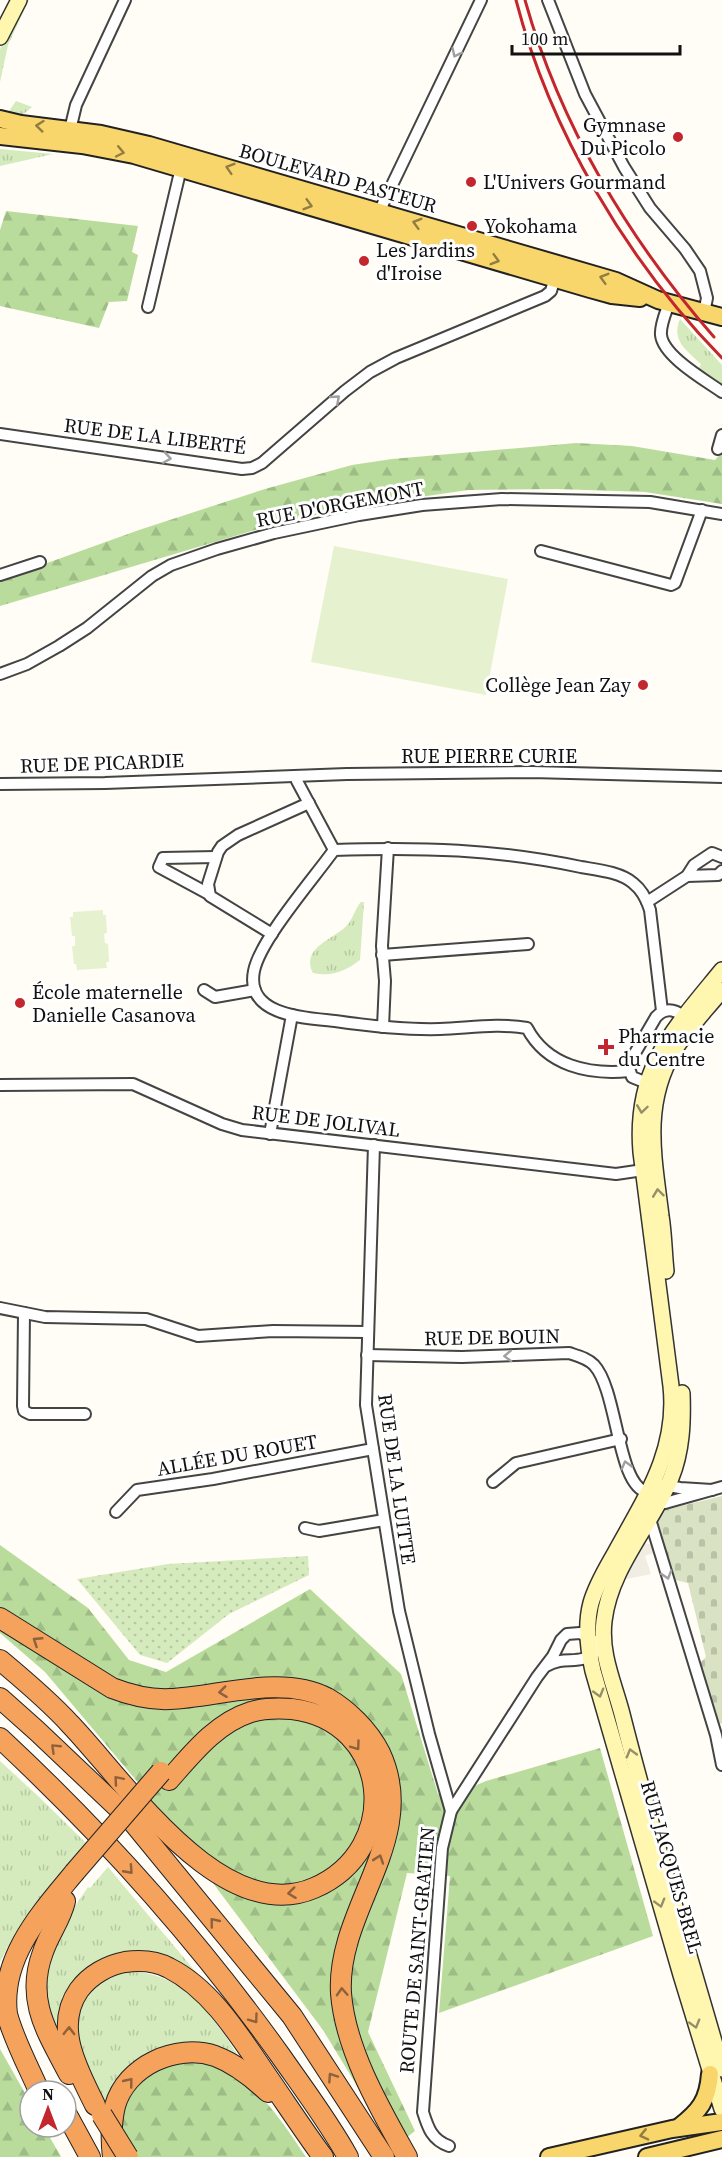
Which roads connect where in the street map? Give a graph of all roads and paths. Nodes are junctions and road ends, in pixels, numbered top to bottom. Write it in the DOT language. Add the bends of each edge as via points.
graph roads {
  1 [pos="19,0"];
  2 [pos="125,0"];
  3 [pos="482,0"];
  4 [pos="548,0"];
  5 [pos="0,37"];
  6 [pos="0,119"];
  7 [pos="70,130"];
  8 [pos="0,136"];
  9 [pos="181,168"];
  10 [pos="379,212"];
  11 [pos="557,272"];
  12 [pos="664,301"];
  13 [pos="148,307"];
  14 [pos="704,312"];
  15 [pos="722,317"];
  16 [pos="722,392"];
  17 [pos="0,434"];
  18 [pos="722,435"];
  19 [pos="718,449"];
  20 [pos="702,510"];
  21 [pos="722,514"];
  22 [pos="541,551"];
  23 [pos="40,562"];
  24 [pos="0,575"];
  25 [pos="0,675"];
  26 [pos="297,776"];
  27 [pos="255,777"];
  28 [pos="722,777"];
  29 [pos="0,784"];
  30 [pos="309,803"];
  31 [pos="718,842"];
  32 [pos="388,848"];
  33 [pos="334,850"];
  34 [pos="720,855"];
  35 [pos="216,856"];
  36 [pos="722,871"];
  37 [pos="687,876"];
  38 [pos="209,894"];
  39 [pos="647,902"];
  40 [pos="272,934"];
  41 [pos="528,944"];
  42 [pos="382,955"];
  43 [pos="719,981"];
  44 [pos="204,990"];
  45 [pos="255,990"];
  46 [pos="662,1011"];
  47 [pos="292,1015"];
  48 [pos="689,1020"];
  49 [pos="383,1027"];
  50 [pos="629,1071"];
  51 [pos="663,1074"];
  52 [pos="648,1080"];
  53 [pos="0,1085"];
  54 [pos="270,1134"];
  55 [pos="374,1145"];
  56 [pos="649,1169"];
  57 [pos="0,1308"];
  58 [pos="24,1313"];
  59 [pos="368,1332"];
  60 [pos="367,1355"];
  61 [pos="85,1414"];
  62 [pos="621,1439"];
  63 [pos="373,1449"];
  64 [pos="675,1468"];
  65 [pos="493,1482"];
  66 [pos="668,1485"];
  67 [pos="713,1489"];
  68 [pos="652,1497"];
  69 [pos="116,1512"];
  70 [pos="650,1519"];
  71 [pos="384,1520"];
  72 [pos="305,1528"];
  73 [pos="0,1618"];
  74 [pos="588,1618"];
  75 [pos="571,1633"];
  76 [pos="588,1636"];
  77 [pos="603,1646"];
  78 [pos="590,1658"];
  79 [pos="0,1660"];
  80 [pos="546,1666"];
  81 [pos="0,1698"];
  82 [pos="356,1720"];
  83 [pos="719,1734"];
  84 [pos="0,1738"];
  85 [pos="722,1765"];
  86 [pos="165,1776"];
  87 [pos="451,1811"];
  88 [pos="79,1877"];
  89 [pos="65,1901"];
  90 [pos="0,2026"];
  91 [pos="716,2071"];
  92 [pos="32,2079"];
  93 [pos="34,2079"];
  94 [pos="48,2079"];
  95 [pos="722,2109"];
  96 [pos="99,2110"];
  97 [pos="722,2122"];
  98 [pos="299,2123"];
  99 [pos="678,2128"];
  100 [pos="78,2135"];
  101 [pos="65,2139"];
  102 [pos="722,2139"];
  103 [pos="449,2146"];
  104 [pos="75,2157"];
  105 [pos="90,2157"];
  106 [pos="113,2157"];
  107 [pos="128,2157"];
  108 [pos="323,2157"];
  109 [pos="348,2157"];
  110 [pos="384,2157"];
  111 [pos="407,2157"];
  112 [pos="549,2157"];
  113 [pos="647,2157"];
  1 -- 5 [label="main road"];
  2 -- 7 [label="street" via="76,105"];
  3 -- 10 [label="street, one-way"];
  4 -- 14 [label="street" via="585,94 624,167 650,208 700,271 706,297"];
  7 -- 6 [label="main road, BOULEVARD PASTEUR, one-way"];
  10 -- 7 [label="main road, BOULEVARD PASTEUR, one-way" via="149,145"];
  8 -- 9 [label="main road, BOULEVARD PASTEUR, one-way" via="82,145"];
  9 -- 11 [label="main road, BOULEVARD PASTEUR, one-way"];
  9 -- 13 [label="street"];
  11 -- 10 [label="main road, BOULEVARD PASTEUR, one-way"];
  11 -- 12 [label="main road, BOULEVARD PASTEUR" via="612,295"];
  17 -- 11 [label="street, RUE DE LA LIBERTÉ, one-way" via="252,468 370,372 545,296 551,291"];
  12 -- 14 [label="main road, BOULEVARD PASTEUR"];
  12 -- 16 [label="street" via="660,334 664,345"];
  14 -- 15 [label="main road, BOULEVARD PASTEUR"];
  18 -- 19 [label="street"];
  20 -- 21 [label="street, RUE D'ORGEMONT"];
  20 -- 22 [label="street" via="671,585"];
  20 -- 25 [label="street, RUE D'ORGEMONT" via="650,502 502,499 422,505 274,533 171,565 87,628 27,664"];
  23 -- 24 [label="street"];
  26 -- 27 [label="street, RUE PIERRE CURIE"];
  26 -- 28 [label="street, RUE PIERRE CURIE" via="532,772"];
  26 -- 30 [label="street"];
  27 -- 29 [label="street, RUE DE PICARDIE"];
  30 -- 33 [label="street"];
  30 -- 35 [label="street" via="229,840"];
  31 -- 34 [label="street"];
  32 -- 33 [label="street"];
  32 -- 39 [label="street" via="496,852 601,870 633,882"];
  32 -- 42 [label="street"];
  33 -- 40 [label="street"];
  34 -- 37 [label="street" via="712,853 694,865"];
  35 -- 38 [label="street"];
  35 -- 38 [label="street" via="163,858 159,867"];
  36 -- 37 [label="street"];
  37 -- 39 [label="street"];
  38 -- 40 [label="street"];
  39 -- 46 [label="street"];
  40 -- 45 [label="street" via="257,960"];
  41 -- 42 [label="street"];
  42 -- 49 [label="street"];
  43 -- 48 [label="main road"];
  44 -- 45 [label="street" via="214,997"];
  45 -- 47 [label="street" via="270,1007"];
  46 -- 48 [label="street" via="676,1011"];
  46 -- 50 [label="street" via="628,1065"];
  47 -- 49 [label="street"];
  47 -- 54 [label="street"];
  48 -- 51 [label="main road"];
  48 -- 52 [label="main road" via="663,1047"];
  49 -- 50 [label="street" via="526,1028 542,1047 580,1070"];
  50 -- 52 [label="street" via="638,1080"];
  51 -- 52 [label="street"];
  51 -- 56 [label="main road" via="656,1098"];
  52 -- 56 [label="main road, one-way" via="640,1121"];
  53 -- 54 [label="street, RUE DE JOLIVAL" via="133,1084 222,1124"];
  54 -- 55 [label="street, RUE DE JOLIVAL"];
  55 -- 56 [label="street, RUE DE JOLIVAL" via="616,1174"];
  55 -- 59 [label="street, RUE DE LA LUITTE"];
  64 -- 56 [label="main road, one-way" via="682,1422 681,1387"];
  56 -- 68 [label="main road" via="672,1404 666,1449"];
  57 -- 58 [label="street"];
  58 -- 59 [label="street" via="146,1319 198,1336 281,1331"];
  58 -- 61 [label="street" via="24,1411"];
  59 -- 60 [label="street, RUE DE LA LUITTE"];
  62 -- 60 [label="street, RUE DE BOUIN, one-way" via="607,1387 594,1365 583,1357 569,1353"];
  60 -- 63 [label="street, RUE DE LA LUITTE" via="366,1405"];
  62 -- 65 [label="street" via="516,1463"];
  68 -- 62 [label="street, RUE DE BOUIN, one-way" via="631,1480"];
  63 -- 69 [label="street, ALLÉE DU ROUET" via="137,1490"];
  63 -- 71 [label="street, RUE DE LA LUITTE"];
  64 -- 66 [label="main road"];
  64 -- 67 [label="street" via="689,1484"];
  66 -- 67 [label="street"];
  66 -- 68 [label="main road"];
  67 -- 68 [label="street" via="670,1502"];
  68 -- 70 [label="main road"];
  68 -- 74 [label="main road" via="602,1574"];
  70 -- 77 [label="main road, RUE JACQUES BREL" via="615,1582 604,1620"];
  70 -- 83 [label="street, one-way"];
  71 -- 72 [label="street" via="319,1531"];
  71 -- 87 [label="street, RUE DE LA LUITTE" via="399,1611"];
  82 -- 73 [label="highway, one-way" via="326,1698 283,1687 169,1699 127,1694"];
  74 -- 75 [label="street, ROUTE DE SAINT-GRATIEN"];
  74 -- 76 [label="main road, RUE JACQUES BREL"];
  75 -- 76 [label="street"];
  75 -- 80 [label="street, ROUTE DE SAINT-GRATIEN" via="561,1640"];
  76 -- 77 [label="street"];
  76 -- 78 [label="main road, RUE JACQUES BREL"];
  77 -- 78 [label="street"];
  91 -- 77 [label="main road, RUE JACQUES BREL, one-way"];
  78 -- 80 [label="street" via="554,1661"];
  78 -- 91 [label="main road, RUE JACQUES BREL, one-way"];
  86 -- 79 [label="highway, one-way" via="206,1739 250,1712 266,1708 305,1711 332,1721 355,1742 368,1765 375,1807 370,1830 359,1850 345,1870 326,1883 293,1894 244,1887 189,1853 122,1785 69,1723"];
  80 -- 87 [label="street, ROUTE DE SAINT-GRATIEN"];
  110 -- 81 [label="highway, one-way" via="292,2016 132,1821"];
  82 -- 86 [label="highway" via="303,1699 251,1701 214,1720 192,1737"];
  111 -- 82 [label="highway, one-way" via="356,2054 341,1993 348,1941 379,1861 391,1804 386,1766"];
  83 -- 85 [label="street"];
  84 -- 109 [label="highway, one-way" via="82,1818 168,1912 249,2012"];
  86 -- 88 [label="highway"];
  87 -- 103 [label="street, ROUTE DE SAINT-GRATIEN" via="442,1848 423,2112 438,2142"];
  88 -- 89 [label="highway"];
  88 -- 93 [label="highway" via="24,1935 5,1978 7,2016"];
  89 -- 94 [label="highway" via="23,1956 14,1988 27,2039"];
  89 -- 96 [label="highway" via="42,1954 37,2002 45,2030 69,2074"];
  90 -- 92 [label="highway"];
  91 -- 95 [label="main road, RUE JACQUES BREL"];
  91 -- 99 [label="main road" via="702,2105"];
  96 -- 98 [label="highway, one-way" via="70,2049 69,2023 75,1999 89,1979 110,1966 149,1961 172,1969 205,1995 249,2049"];
  96 -- 107 [label="highway, bridge"];
  97 -- 99 [label="main road"];
  106 -- 98 [label="highway, one-way" via="114,2108 127,2082 149,2064 187,2052 214,2056 240,2068"];
  98 -- 108 [label="highway"];
  99 -- 112 [label="main road, one-way"];
  100 -- 105 [label="highway"];
  101 -- 104 [label="highway"];
  102 -- 113 [label="main road"];
}
